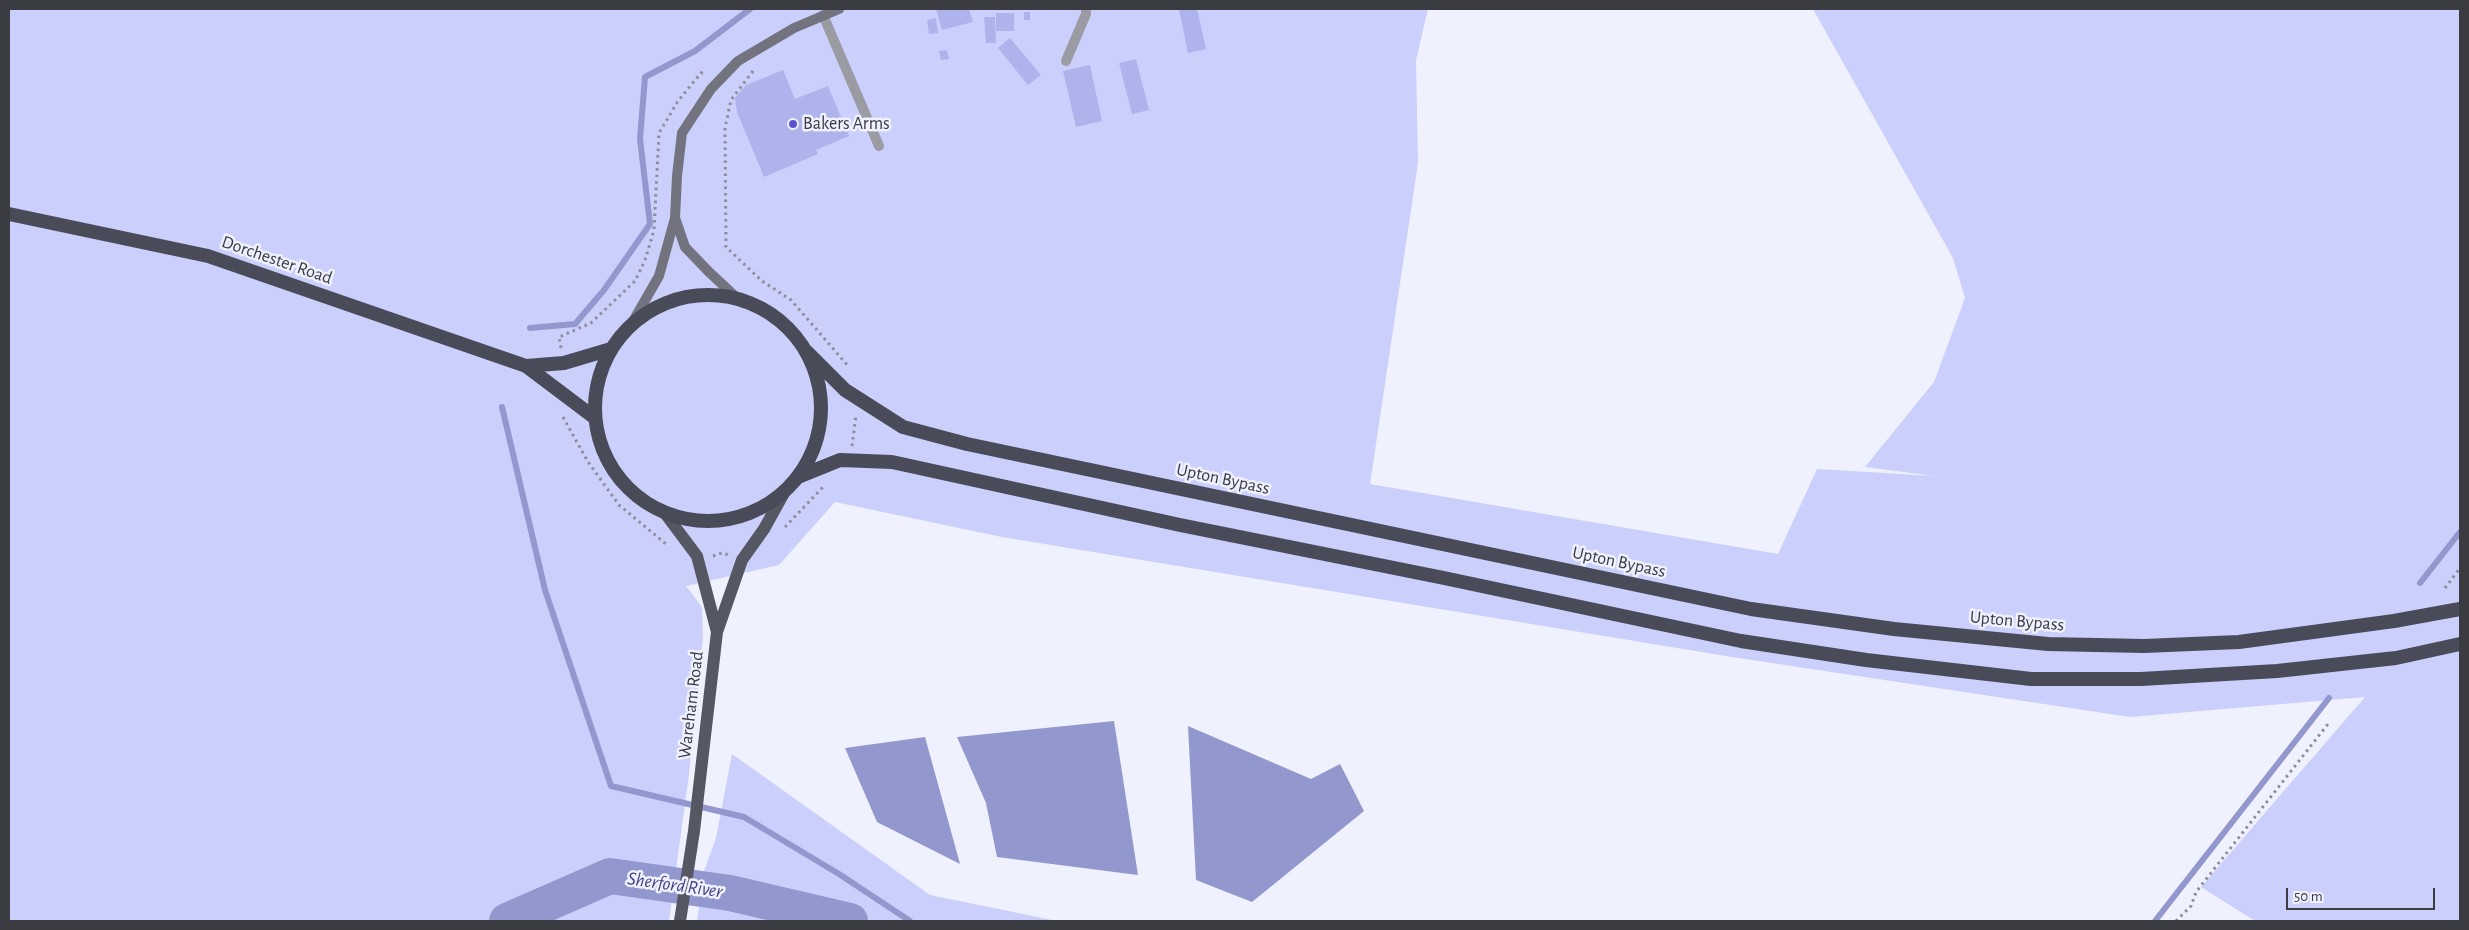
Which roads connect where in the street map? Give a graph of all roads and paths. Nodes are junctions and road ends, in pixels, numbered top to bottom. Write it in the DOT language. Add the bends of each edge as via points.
graph roads {
  1 [pos="839,9"];
  2 [pos="1086,9"];
  3 [pos="823,15"];
  4 [pos="1066,61"];
  5 [pos="757,65"];
  6 [pos="710,70"];
  7 [pos="879,146"];
  8 [pos="9,214"];
  9 [pos="675,218"];
  10 [pos="738,299"];
  11 [pos="632,323"];
  12 [pos="559,336"];
  13 [pos="611,349"];
  14 [pos="806,351"];
  15 [pos="526,366"];
  16 [pos="858,398"];
  17 [pos="562,415"];
  18 [pos="595,418"];
  19 [pos="850,461"];
  20 [pos="798,477"];
  21 [pos="826,483"];
  22 [pos="784,493"];
  23 [pos="664,512"];
  24 [pos="781,531"];
  25 [pos="672,548"];
  26 [pos="742,560"];
  27 [pos="699,561"];
  28 [pos="2460,568"];
  29 [pos="2445,588"];
  30 [pos="2460,608"];
  31 [pos="717,632"];
  32 [pos="2460,644"];
  33 [pos="2328,724"];
  34 [pos="680,921"];
  35 [pos="2176,921"];
  1 -- 3 [label="main road"];
  2 -- 4 [label="lane"];
  3 -- 7 [label="lane"];
  3 -- 9 [label="main road" via="738,61 711,90 682,133"];
  5 -- 16 [label="path" via="731,100 725,128 726,247 762,281 791,300 825,337 860,381"];
  6 -- 12 [label="path" via="701,72 659,133 654,230 635,281 591,322"];
  8 -- 15 [label="highway, Dorchester Road" via="208,256"];
  9 -- 10 [label="main road" via="685,247"];
  9 -- 11 [label="main road" via="659,276"];
  10 -- 11 [label="highway" via="701,295 664,303"];
  10 -- 14 [label="highway" via="765,310 788,328"];
  11 -- 13 [label="highway"];
  13 -- 15 [label="highway, Dorchester Road" via="564,363"];
  13 -- 18 [label="highway" via="598,382"];
  14 -- 16 [label="highway, Upton Bypass" via="845,390"];
  14 -- 20 [label="highway" via="817,375 821,402 812,454"];
  15 -- 18 [label="highway, Dorchester Road"];
  16 -- 19 [label="path"];
  16 -- 30 [label="highway, Upton Bypass" via="903,427 966,444 1741,607 1894,629 2048,644 2144,646 2239,642 2394,621"];
  17 -- 25 [label="path" via="588,462 619,505"];
  18 -- 23 [label="highway" via="602,448 616,475 638,496"];
  19 -- 20 [label="highway" via="840,460"];
  19 -- 32 [label="highway" via="892,462 1741,641 1866,660 2031,679 2141,678 2276,671 2396,658"];
  20 -- 22 [label="highway"];
  21 -- 24 [label="path"];
  22 -- 23 [label="highway" via="760,510 736,518 699,520"];
  22 -- 26 [label="main road, Wareham Road"];
  23 -- 27 [label="main road, Wareham Road"];
  26 -- 27 [label="path" via="722,553"];
  26 -- 31 [label="main road, Wareham Road"];
  27 -- 31 [label="main road, Wareham Road"];
  28 -- 29 [label="path"];
  31 -- 34 [label="main road, Wareham Road"];
  33 -- 35 [label="path"];
}
